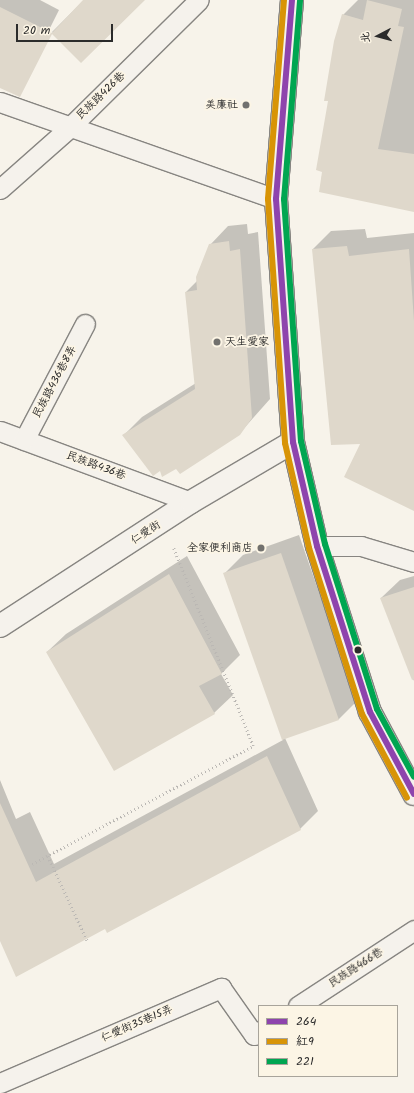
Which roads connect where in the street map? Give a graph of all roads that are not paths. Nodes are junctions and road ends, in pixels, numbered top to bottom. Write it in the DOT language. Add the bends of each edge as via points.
graph roads {
  1 [pos="199,0"];
  2 [pos="292,0"];
  3 [pos="0,102"];
  4 [pos="68,128"];
  5 [pos="0,189"];
  6 [pos="276,198"];
  7 [pos="85,324"];
  8 [pos="0,431"];
  9 [pos="24,440"];
  10 [pos="293,442"];
  11 [pos="191,502"];
  12 [pos="317,546"];
  13 [pos="414,562"];
  14 [pos="0,626"];
  15 [pos="414,794"];
  16 [pos="414,930"];
  17 [pos="300,1005"];
  18 [pos="256,1033"];
  19 [pos="0,1082"];
  1 -- 4 [label="lane, 民族路426巷"];
  2 -- 6 [label="street"];
  3 -- 4 [label="lane"];
  4 -- 5 [label="lane, 民族路426巷"];
  4 -- 6 [label="lane"];
  6 -- 10 [label="street"];
  7 -- 9 [label="lane, 民族路436巷8弄"];
  8 -- 9 [label="lane, 民族路436巷"];
  9 -- 11 [label="lane, 民族路436巷"];
  10 -- 11 [label="street, 仁愛街"];
  10 -- 12 [label="street"];
  11 -- 14 [label="street, 仁愛街"];
  12 -- 13 [label="lane" via="361,546"];
  12 -- 15 [label="street" via="370,712"];
  16 -- 17 [label="lane, 民族路466巷"];
  18 -- 19 [label="lane, 仁愛街35巷15弄" via="221,988"];
}
